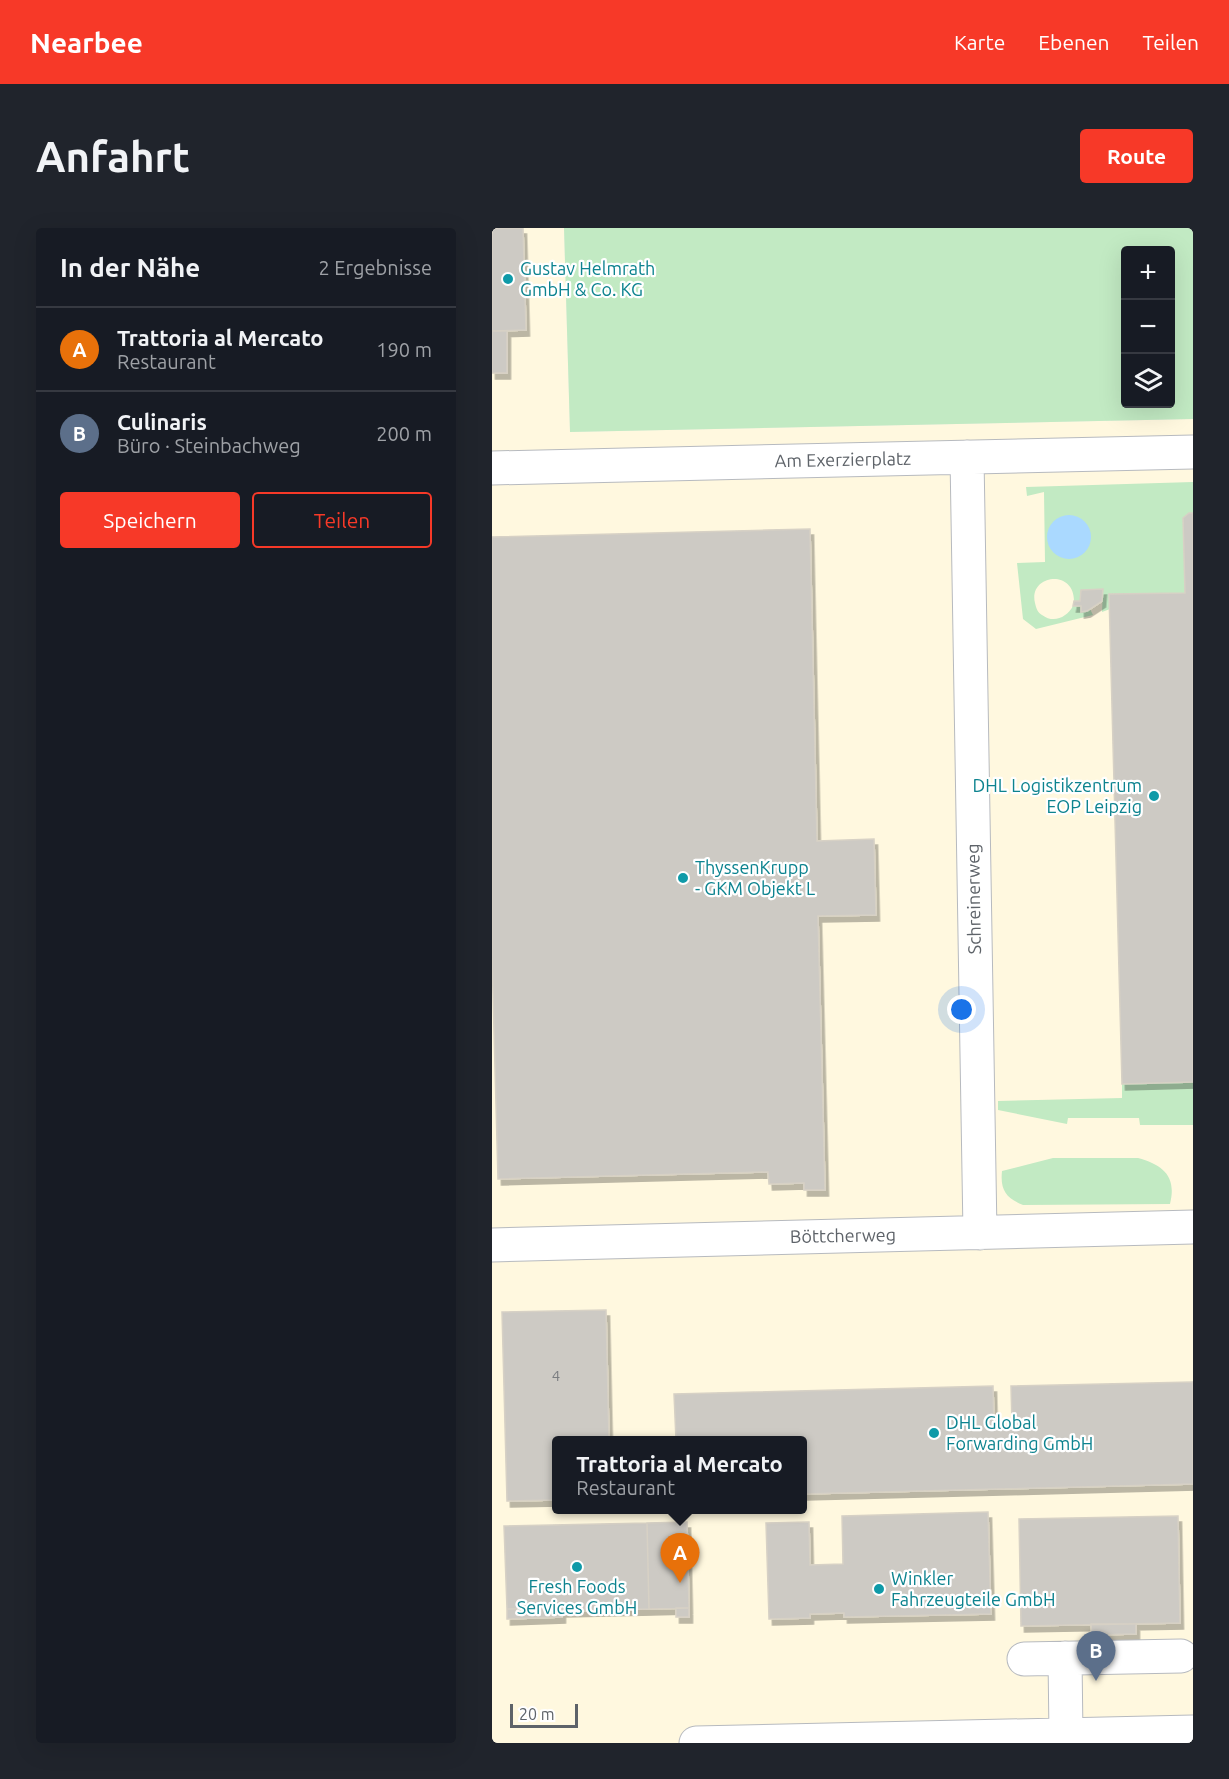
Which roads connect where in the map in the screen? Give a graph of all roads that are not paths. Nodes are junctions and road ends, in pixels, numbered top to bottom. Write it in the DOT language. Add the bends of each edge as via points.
graph roads {
  1 [pos="1193,452"];
  2 [pos="967,457"];
  3 [pos="492,468"];
  4 [pos="1193,1227"];
  5 [pos="980,1233"];
  6 [pos="492,1245"];
  7 [pos="1181,1656"];
  8 [pos="1065,1658"];
  9 [pos="1024,1659"];
  10 [pos="1193,1732"];
  11 [pos="1066,1735"];
  12 [pos="696,1743"];
  1 -- 2 [label="street, Am Exerzierplatz"];
  2 -- 3 [label="street, Am Exerzierplatz"];
  2 -- 5 [label="street, Schreinerweg"];
  4 -- 5 [label="street, Böttcherweg"];
  5 -- 6 [label="street, Böttcherweg"];
  7 -- 8 [label="street"];
  8 -- 9 [label="street"];
  8 -- 11 [label="street"];
  10 -- 11 [label="street"];
  11 -- 12 [label="street"];
}
